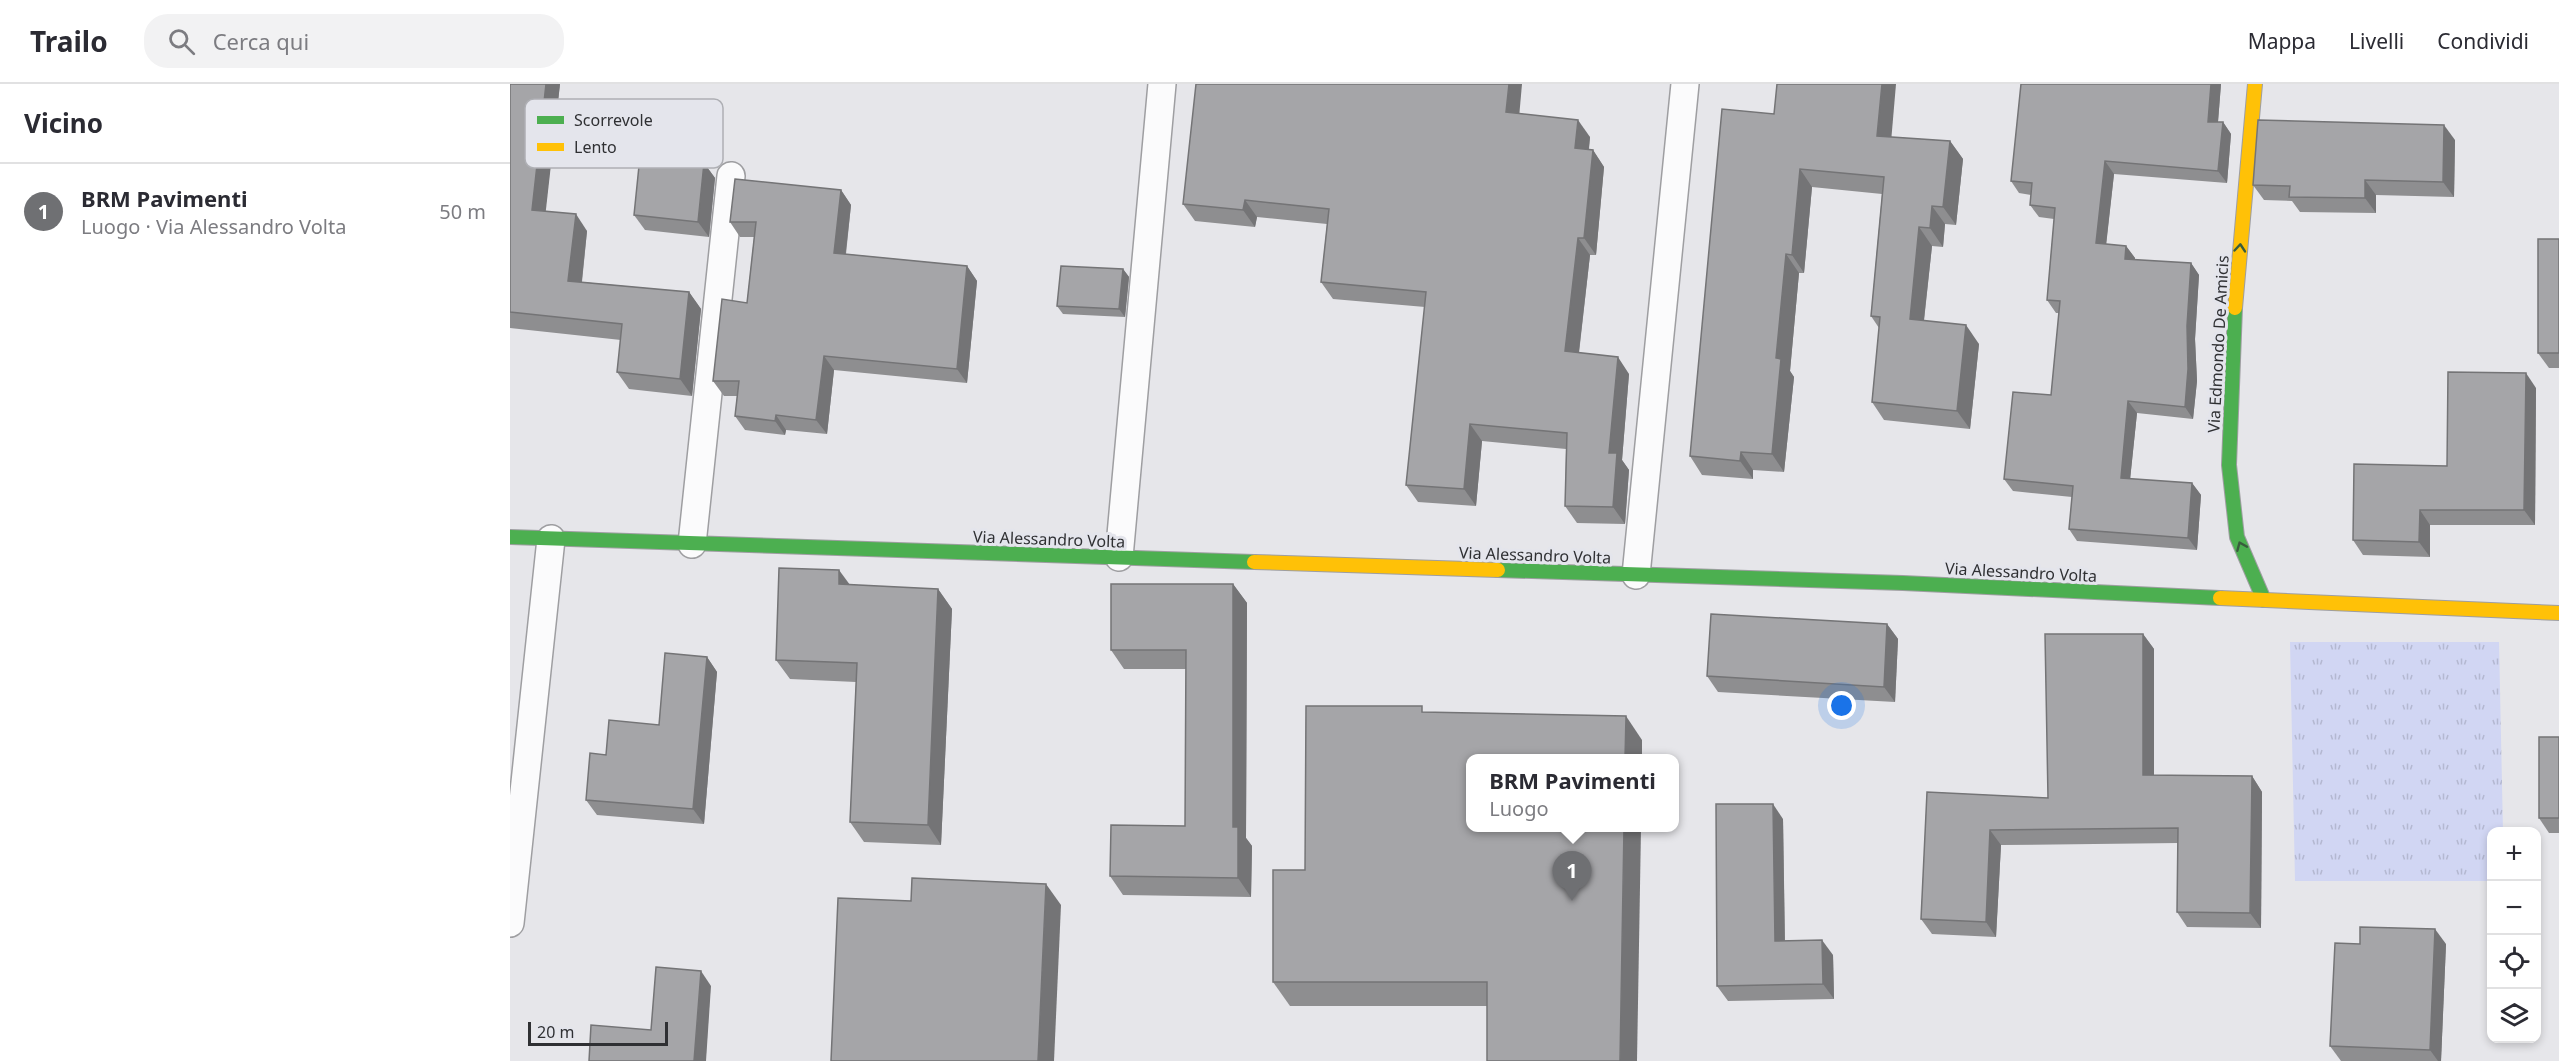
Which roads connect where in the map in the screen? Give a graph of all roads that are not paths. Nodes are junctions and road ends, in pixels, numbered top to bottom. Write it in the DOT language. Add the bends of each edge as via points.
graph roads {
  1 [pos="1162,84"];
  2 [pos="1685,84"];
  3 [pos="2255,84"];
  4 [pos="731,176"];
  5 [pos="510,537"];
  6 [pos="551,539"];
  7 [pos="692,544"];
  8 [pos="1119,558"];
  9 [pos="1636,575"];
  10 [pos="2264,600"];
  11 [pos="2559,613"];
  12 [pos="510,923"];
  1 -- 8 [label="lane"];
  2 -- 9 [label="lane"];
  10 -- 3 [label="street, Via Edmondo De Amicis, one-way" via="2237,537 2229,465 2235,299"];
  4 -- 7 [label="lane"];
  5 -- 6 [label="street, Via Alessandro Volta"];
  6 -- 7 [label="street, Via Alessandro Volta"];
  6 -- 12 [label="lane"];
  7 -- 8 [label="street, Via Alessandro Volta"];
  8 -- 9 [label="street, Via Alessandro Volta"];
  9 -- 10 [label="street, Via Alessandro Volta"];
  10 -- 11 [label="street, Via Alessandro Volta"];
}
